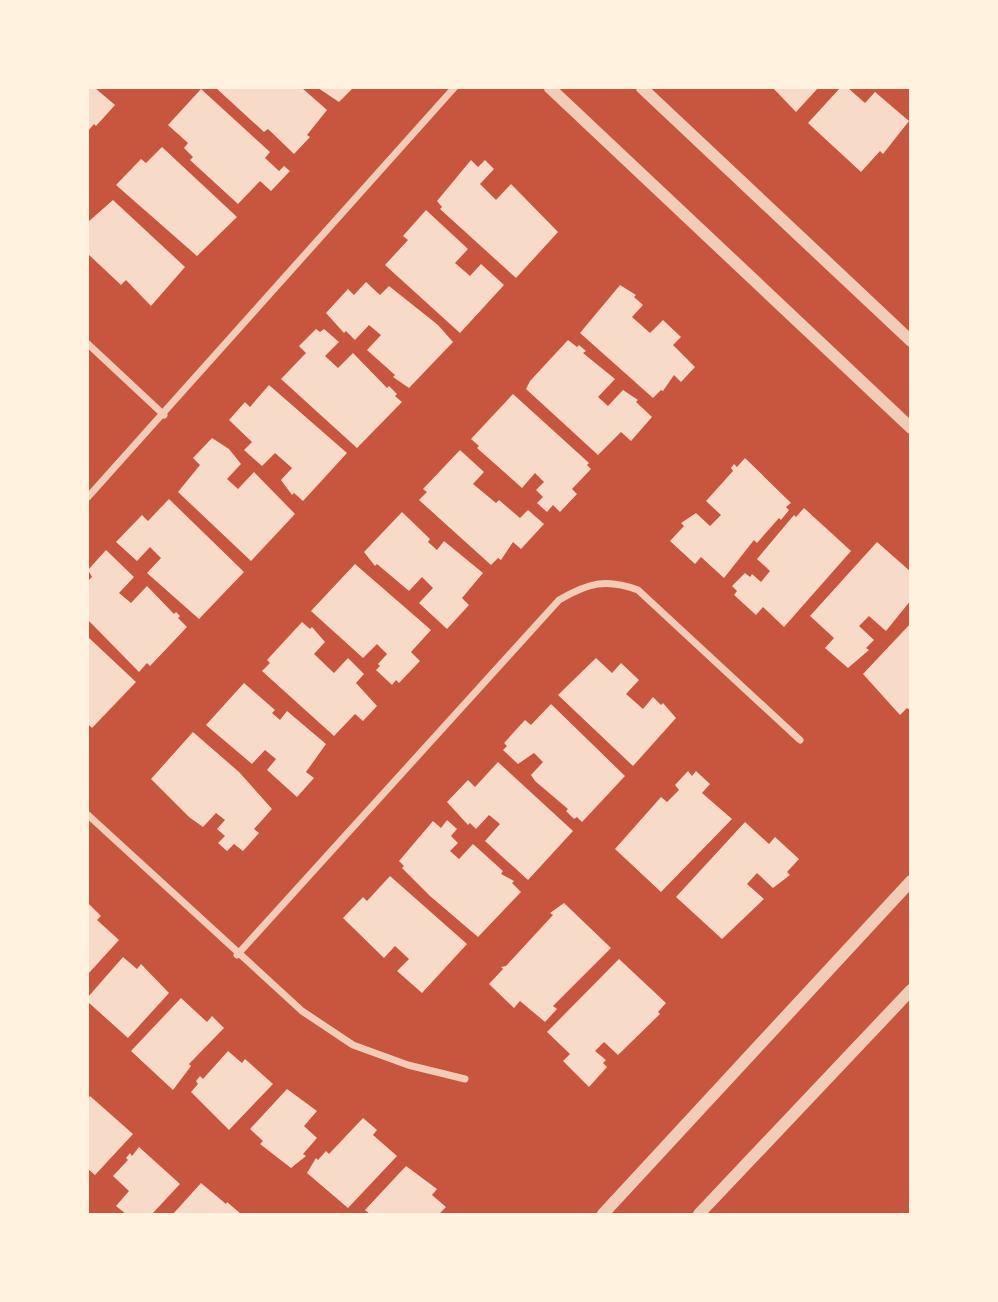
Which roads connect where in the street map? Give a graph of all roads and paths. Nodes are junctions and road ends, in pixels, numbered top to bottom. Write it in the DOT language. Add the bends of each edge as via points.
graph roads {
  1 [pos="454,88"];
  2 [pos="550,88"];
  3 [pos="642,88"];
  4 [pos="911,341"];
  5 [pos="88,344"];
  6 [pos="164,415"];
  7 [pos="911,428"];
  8 [pos="88,497"];
  9 [pos="800,740"];
  10 [pos="88,815"];
  11 [pos="911,881"];
  12 [pos="237,955"];
  13 [pos="911,990"];
  14 [pos="465,1079"];
  15 [pos="603,1214"];
  16 [pos="699,1214"];
  1 -- 6 [label="street"];
  2 -- 7 [label="street"];
  3 -- 4 [label="street"];
  5 -- 6 [label="street"];
  6 -- 8 [label="street"];
  9 -- 12 [label="street" via="638,590 598,581 583,585 559,600"];
  10 -- 12 [label="street"];
  11 -- 15 [label="street"];
  12 -- 14 [label="street" via="302,1011 353,1045"];
  13 -- 16 [label="street"];
}
